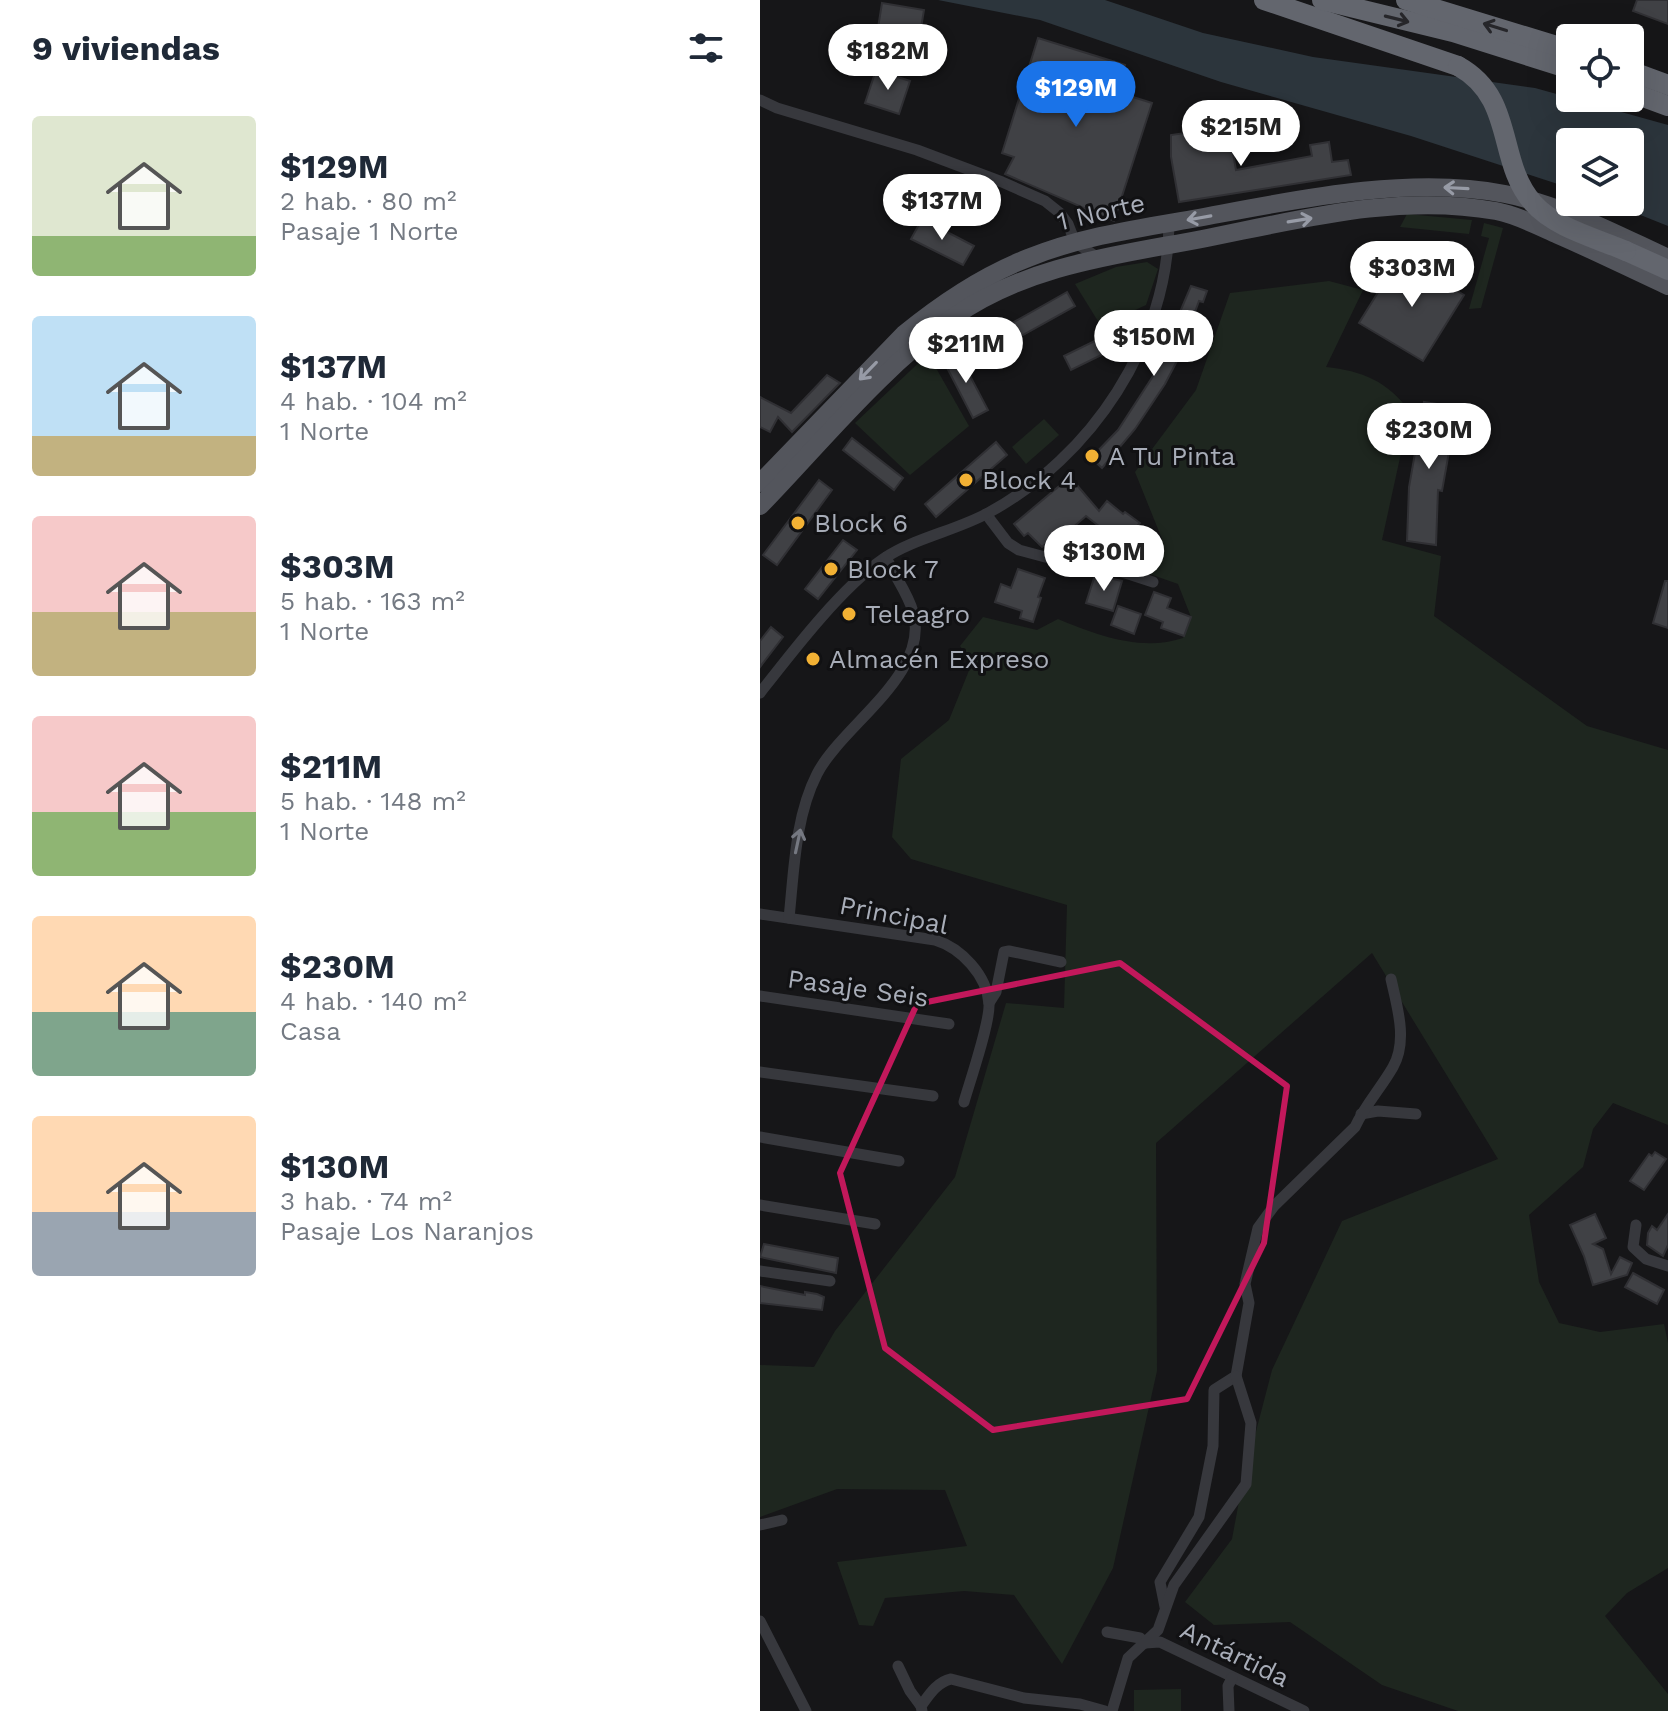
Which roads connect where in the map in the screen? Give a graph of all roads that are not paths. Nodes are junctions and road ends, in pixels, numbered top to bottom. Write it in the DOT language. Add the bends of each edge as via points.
graph roads {
  1 [pos="1264,0"];
  2 [pos="1322,0"];
  3 [pos="1406,0"];
  4 [pos="1556,46"];
  5 [pos="1556,65"];
  6 [pos="1644,76"];
  7 [pos="1668,85"];
  8 [pos="1644,97"];
  9 [pos="760,100"];
  10 [pos="1668,106"];
  11 [pos="1169,223"];
  12 [pos="1075,242"];
  13 [pos="1168,245"];
  14 [pos="1668,258"];
  15 [pos="1099,259"];
  16 [pos="1668,270"];
  17 [pos="1020,281"];
  18 [pos="1668,286"];
  19 [pos="760,483"];
  20 [pos="760,506"];
  21 [pos="986,514"];
  22 [pos="886,557"];
  23 [pos="1153,582"];
  24 [pos="760,693"];
  25 [pos="760,914"];
  26 [pos="789,918"];
  27 [pos="1061,962"];
  28 [pos="1391,979"];
  29 [pos="760,996"];
  30 [pos="989,1003"];
  31 [pos="949,1024"];
  32 [pos="760,1072"];
  33 [pos="933,1096"];
  34 [pos="964,1102"];
  35 [pos="1361,1114"];
  36 [pos="1416,1114"];
  37 [pos="760,1137"];
  38 [pos="899,1161"];
  39 [pos="760,1205"];
  40 [pos="875,1224"];
  41 [pos="1636,1225"];
  42 [pos="1668,1266"];
  43 [pos="760,1271"];
  44 [pos="830,1281"];
  45 [pos="1236,1376"];
  46 [pos="782,1520"];
  47 [pos="760,1525"];
  48 [pos="1165,1607"];
  49 [pos="760,1621"];
  50 [pos="1107,1632"];
  51 [pos="1145,1643"];
  52 [pos="898,1666"];
  53 [pos="1232,1678"];
  54 [pos="922,1708"];
  55 [pos="806,1711"];
  56 [pos="1105,1711"];
  57 [pos="1112,1711"];
  58 [pos="1229,1711"];
  59 [pos="1304,1711"];
  1 -- 16 [label="highway, bridge" via="1458,66 1476,78 1490,94 1521,185 1532,202 1555,220"];
  2 -- 5 [label="highway, one-way" via="1453,32"];
  4 -- 3 [label="highway, one-way"];
  6 -- 7 [label="highway"];
  8 -- 10 [label="highway"];
  9 -- 12 [label="street" via="917,150 1045,201 1060,213"];
  11 -- 12 [label="main road, 1 Norte"];
  11 -- 13 [label="street"];
  14 -- 11 [label="main road, 1 Norte, one-way" via="1533,201 1465,188 1403,188"];
  12 -- 15 [label="street"];
  12 -- 17 [label="street"];
  12 -- 19 [label="main road, 1 Norte, one-way" via="1002,269 928,315"];
  13 -- 15 [label="main road, 1 Norte"];
  13 -- 18 [label="main road, 1 Norte, one-way" via="1336,214 1430,204 1514,216"];
  13 -- 21 [label="street" via="1153,315 1118,391 1059,461"];
  15 -- 17 [label="main road, 1 Norte"];
  17 -- 20 [label="main road, 1 Norte" via="957,314 915,347"];
  21 -- 22 [label="street"];
  21 -- 23 [label="street" via="1019,550"];
  22 -- 24 [label="street" via="864,573"];
  26 -- 22 [label="street, one-way" via="795,856 817,774 904,668 913,649 913,611"];
  25 -- 26 [label="street, Principal"];
  26 -- 30 [label="street, Principal" via="947,944 974,968"];
  27 -- 30 [label="street" via="1004,952"];
  28 -- 35 [label="street" via="1401,1038 1395,1064"];
  29 -- 31 [label="street, Pasaje Seis"];
  30 -- 34 [label="street"];
  32 -- 33 [label="street"];
  35 -- 36 [label="street"];
  35 -- 45 [label="street" via="1355,1127 1258,1228 1245,1284 1249,1303"];
  37 -- 38 [label="street"];
  39 -- 40 [label="street"];
  41 -- 42 [label="street" via="1636,1253"];
  43 -- 44 [label="street"];
  45 -- 48 [label="street" via="1214,1390 1213,1446 1199,1517 1160,1582"];
  45 -- 48 [label="street" via="1251,1423 1246,1484 1174,1585"];
  46 -- 47 [label="street"];
  48 -- 51 [label="street" via="1158,1630"];
  49 -- 55 [label="street"];
  50 -- 51 [label="street, Antártida"];
  51 -- 53 [label="street, Antártida" via="1160,1642"];
  51 -- 57 [label="street" via="1128,1658"];
  52 -- 54 [label="street"];
  53 -- 58 [label="street"];
  53 -- 59 [label="street, Antártida"];
  54 -- 56 [label="street" via="930,1693 951,1679"];
}
